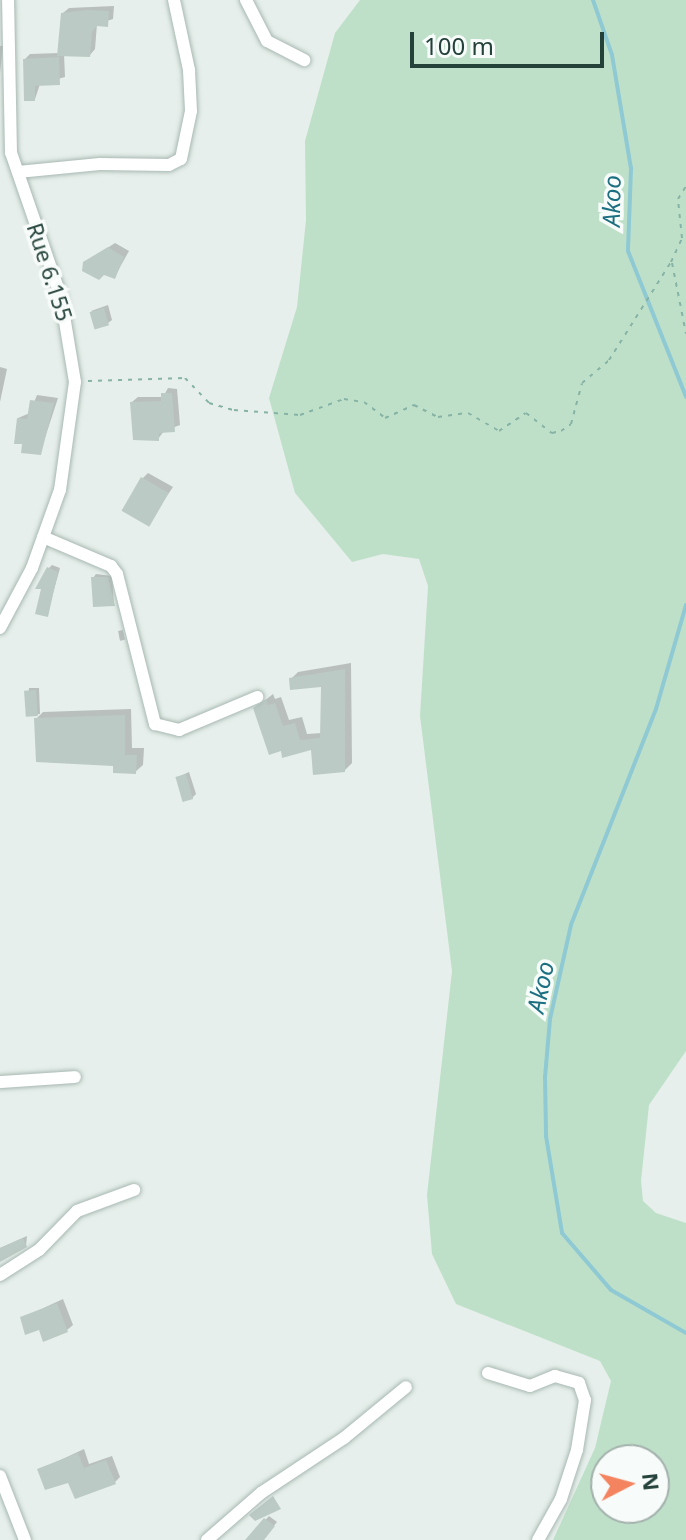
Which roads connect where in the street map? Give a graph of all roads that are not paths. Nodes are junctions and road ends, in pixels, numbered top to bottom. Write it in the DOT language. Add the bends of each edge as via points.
graph roads {
  1 [pos="8,0"];
  2 [pos="174,0"];
  3 [pos="246,0"];
  4 [pos="304,60"];
  5 [pos="4,135"];
  6 [pos="18,172"];
  7 [pos="43,537"];
  8 [pos="0,628"];
  9 [pos="257,697"];
  10 [pos="75,1077"];
  11 [pos="0,1082"];
  12 [pos="134,1190"];
  13 [pos="0,1275"];
  14 [pos="488,1373"];
  15 [pos="406,1387"];
  16 [pos="0,1476"];
  17 [pos="4,1495"];
  18 [pos="25,1540"];
  19 [pos="207,1540"];
  20 [pos="538,1540"];
  1 -- 5 [label="street, Rue 6.155"];
  2 -- 6 [label="street" via="189,70 191,111 181,159 169,165 100,164"];
  3 -- 4 [label="street" via="267,41"];
  5 -- 6 [label="street, Rue 6.155"];
  6 -- 7 [label="street, Rue 6.155" via="64,308 75,382 66,468"];
  7 -- 8 [label="street, Rue 6.155"];
  7 -- 9 [label="street" via="111,566 117,574 155,724 179,730"];
  10 -- 11 [label="street"];
  12 -- 13 [label="street" via="77,1211 39,1250"];
  14 -- 20 [label="street" via="530,1386 555,1376 579,1383 585,1400 577,1450 561,1499"];
  15 -- 19 [label="street" via="261,1493"];
  16 -- 17 [label="street"];
  17 -- 18 [label="street"];
}
